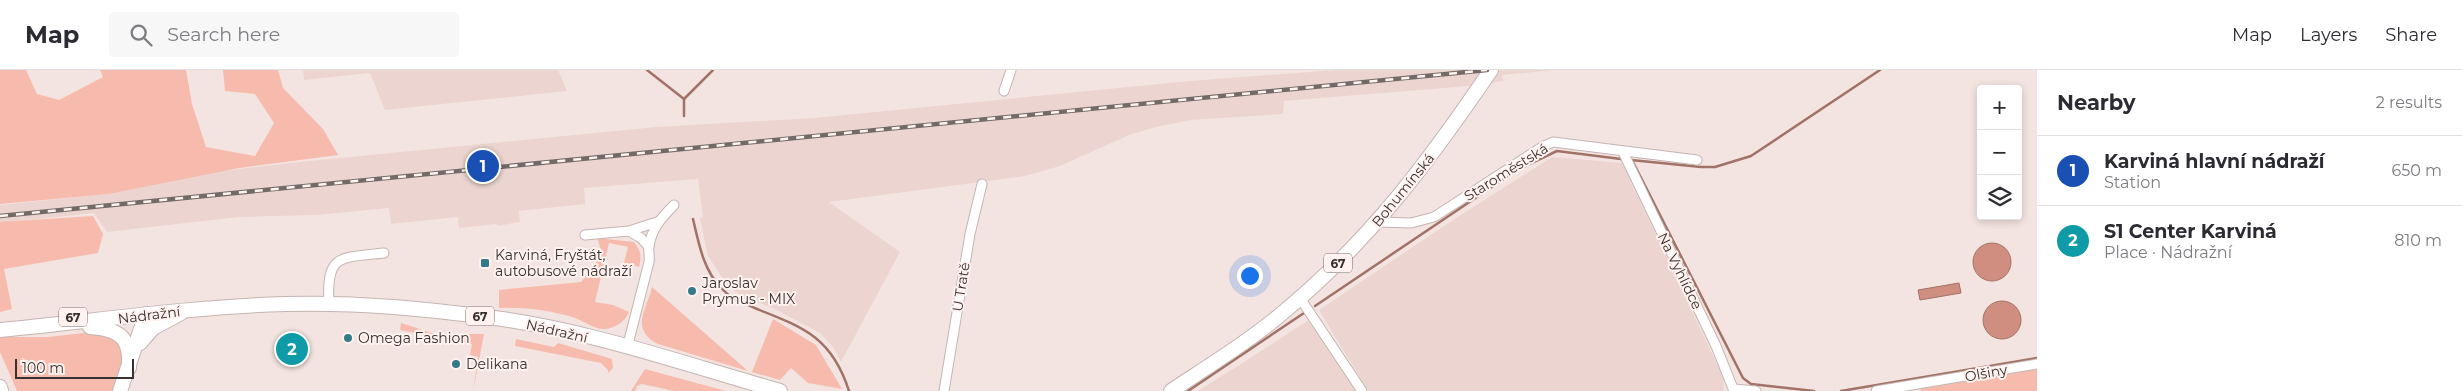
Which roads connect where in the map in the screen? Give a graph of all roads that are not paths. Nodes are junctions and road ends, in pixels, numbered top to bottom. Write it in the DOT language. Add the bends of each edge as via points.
graph roads {
  1 [pos="1011,70"];
  2 [pos="1491,70"];
  3 [pos="1004,91"];
  4 [pos="1623,152"];
  5 [pos="1698,160"];
  6 [pos="982,184"];
  7 [pos="674,204"];
  8 [pos="657,222"];
  9 [pos="1378,222"];
  10 [pos="629,231"];
  11 [pos="585,236"];
  12 [pos="649,247"];
  13 [pos="384,253"];
  14 [pos="1300,298"];
  15 [pos="329,304"];
  16 [pos="187,310"];
  17 [pos="146,314"];
  18 [pos="0,323"];
  19 [pos="60,324"];
  20 [pos="0,330"];
  21 [pos="627,348"];
  22 [pos="134,354"];
  23 [pos="2037,364"];
  24 [pos="130,368"];
  25 [pos="0,387"];
  26 [pos="1734,390"];
  27 [pos="2,391"];
  28 [pos="120,391"];
  29 [pos="780,391"];
  30 [pos="944,391"];
  31 [pos="1171,391"];
  32 [pos="1362,391"];
  33 [pos="1756,391"];
  34 [pos="1876,391"];
  1 -- 3 [label="street"];
  2 -- 9 [label="main road, Bohumínská / 67" via="1411,182"];
  4 -- 5 [label="street, Staroměstská"];
  4 -- 9 [label="street, Staroměstská" via="1553,142 1434,217 1411,223"];
  4 -- 26 [label="street, Na Vyhlídce"];
  6 -- 30 [label="street, U Tratě" via="970,234"];
  7 -- 8 [label="street"];
  8 -- 10 [label="street"];
  8 -- 12 [label="street"];
  9 -- 14 [label="main road, Bohumínská / 67"];
  10 -- 11 [label="street"];
  10 -- 12 [label="street"];
  12 -- 21 [label="street" via="649,262"];
  13 -- 15 [label="street" via="348,257 338,262 329,275"];
  14 -- 31 [label="main road, Bohumínská / 67"];
  14 -- 32 [label="street"];
  15 -- 16 [label="main road, Nádražní / 67"];
  15 -- 21 [label="main road, Nádražní / 67" via="488,317 559,330"];
  16 -- 17 [label="main road, Nádražní / 67"];
  16 -- 22 [label="main road, 67" via="148,332"];
  17 -- 18 [label="main road, 67" via="128,312"];
  17 -- 19 [label="main road, Nádražní / 67"];
  17 -- 22 [label="main road, 67"];
  19 -- 20 [label="main road, Nádražní / 67"];
  19 -- 24 [label="main road" via="103,328 117,333 128,346"];
  21 -- 29 [label="main road, Nádražní / 67"];
  22 -- 24 [label="main road, 67"];
  23 -- 34 [label="street, Olšiny"];
  24 -- 28 [label="main road, 67"];
  25 -- 27 [label="main road"];
  26 -- 33 [label="street"];
}
